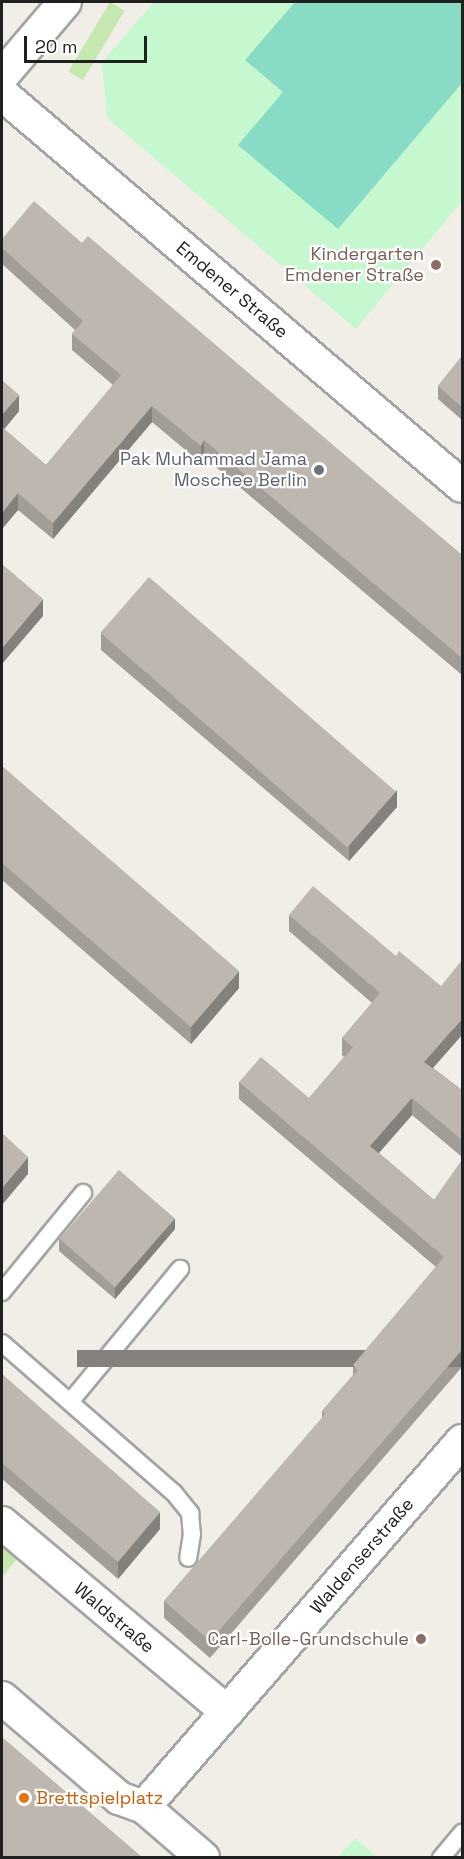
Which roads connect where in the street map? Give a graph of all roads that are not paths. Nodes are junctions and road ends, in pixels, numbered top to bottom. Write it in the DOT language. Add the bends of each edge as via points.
graph roads {
  1 [pos="65,2"];
  2 [pos="2,76"];
  3 [pos="2,94"];
  4 [pos="462,486"];
  5 [pos="83,1192"];
  6 [pos="180,1269"];
  7 [pos="2,1292"];
  8 [pos="2,1343"];
  9 [pos="70,1402"];
  10 [pos="462,1441"];
  11 [pos="2,1523"];
  12 [pos="188,1558"];
  13 [pos="2,1698"];
  14 [pos="227,1712"];
  15 [pos="144,1807"];
  16 [pos="462,1833"];
  17 [pos="203,1857"];
  18 [pos="441,1857"];
  1 -- 2 [label="street"];
  3 -- 4 [label="street, Emdener Straße"];
  5 -- 7 [label="lane"];
  6 -- 9 [label="lane"];
  8 -- 9 [label="lane"];
  9 -- 12 [label="lane" via="174,1492 189,1513 192,1534"];
  10 -- 14 [label="street, Waldenserstraße"];
  11 -- 14 [label="street, Waldstraße"];
  13 -- 15 [label="street" via="119,1798"];
  14 -- 15 [label="street, Waldenserstraße"];
  15 -- 17 [label="street"];
  16 -- 18 [label="lane"];
}
